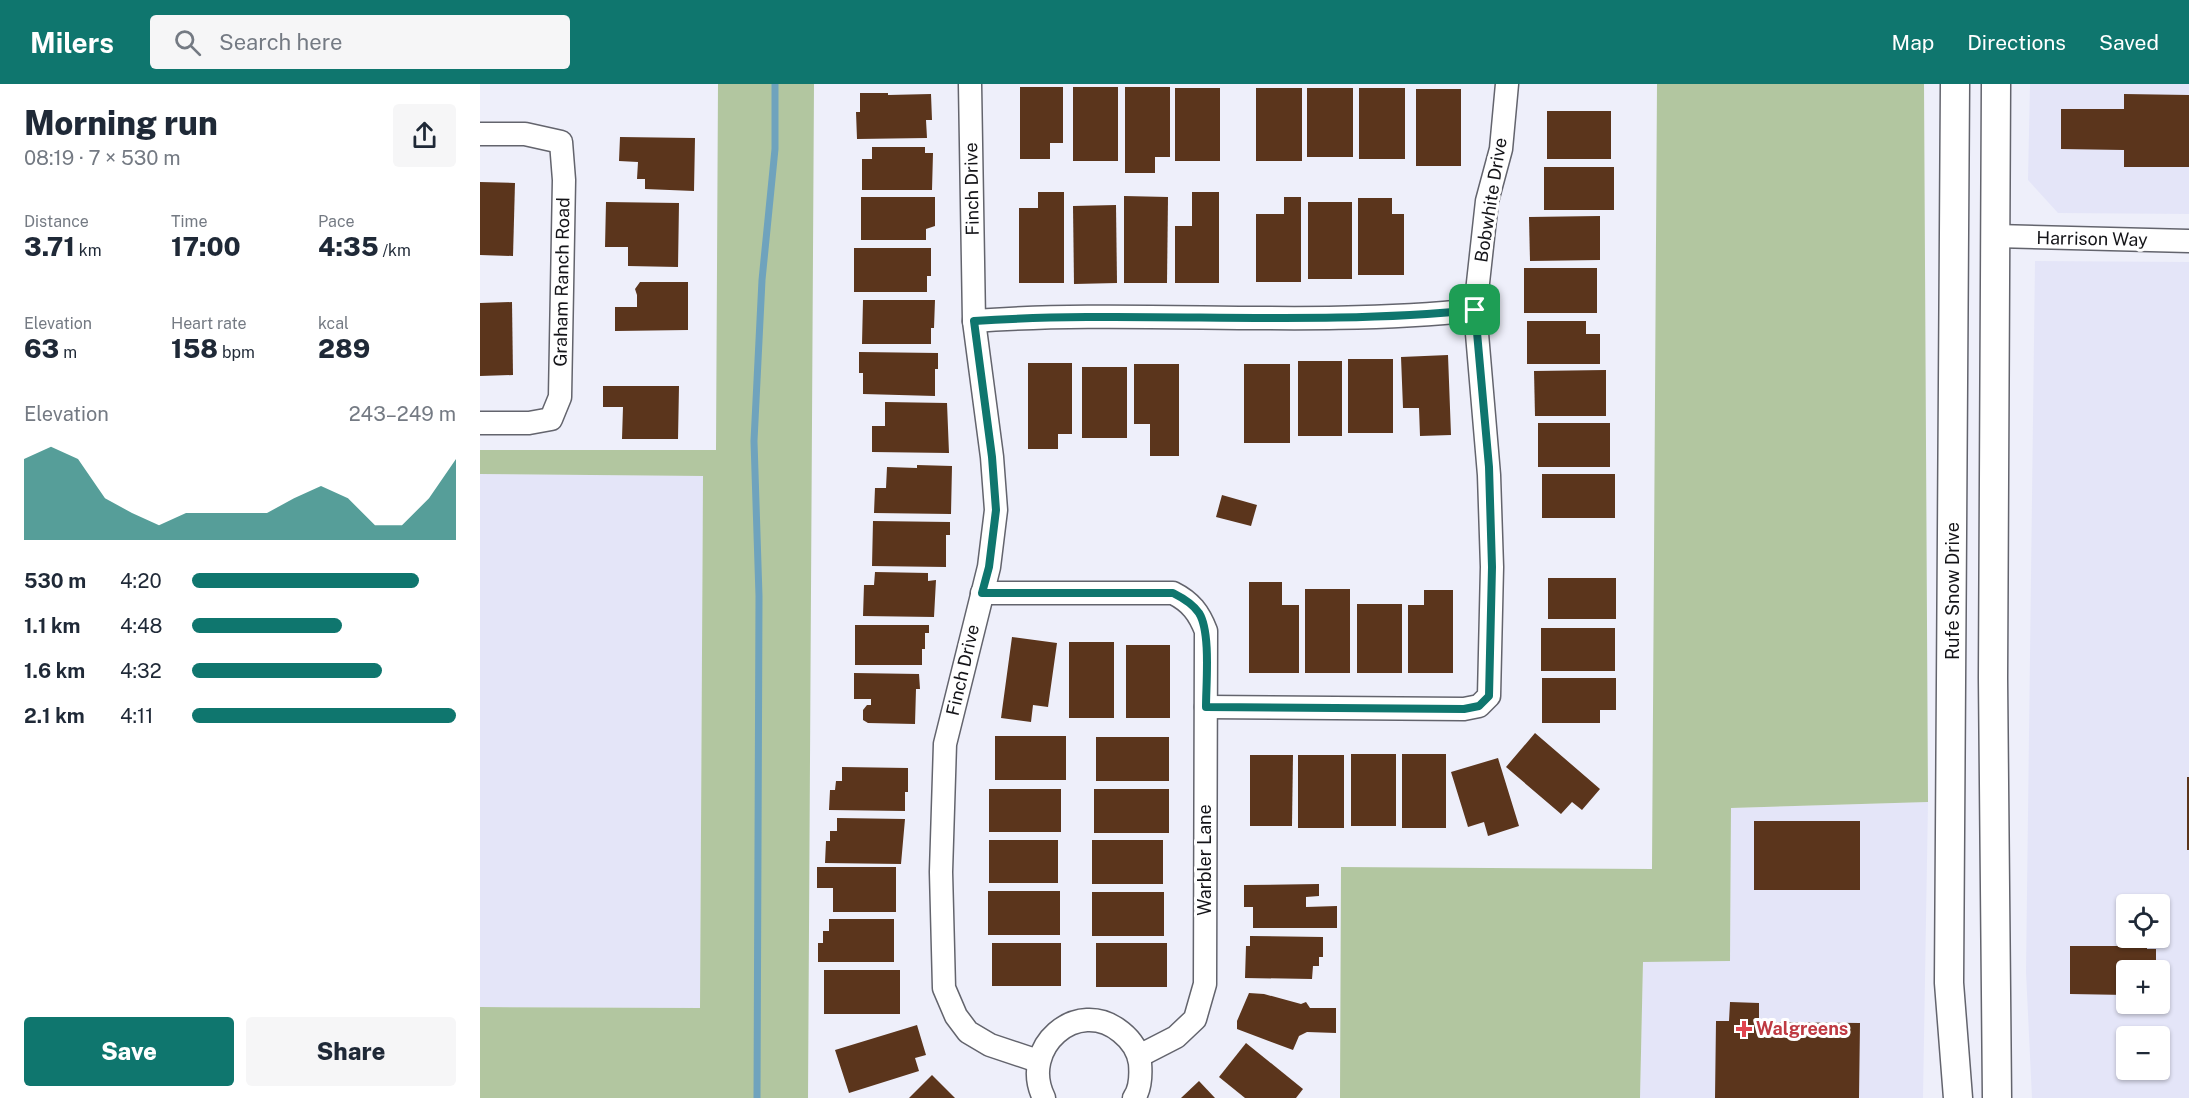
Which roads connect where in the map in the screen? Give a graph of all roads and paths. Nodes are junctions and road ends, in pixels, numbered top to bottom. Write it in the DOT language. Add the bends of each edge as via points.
graph roads {
  1 [pos="970,84"];
  2 [pos="1507,84"];
  3 [pos="1955,84"];
  4 [pos="1996,84"];
  5 [pos="480,134"];
  6 [pos="1996,236"];
  7 [pos="2189,240"];
  8 [pos="1475,310"];
  9 [pos="974,321"];
  10 [pos="480,423"];
  11 [pos="982,593"];
  12 [pos="1206,707"];
  13 [pos="1139,1056"];
  14 [pos="1038,1061"];
  15 [pos="1044,1098"];
  16 [pos="1134,1098"];
  17 [pos="1958,1098"];
  18 [pos="1997,1098"];
  1 -- 9 [label="street, Finch Drive"];
  2 -- 8 [label="street, Bobwhite Drive" via="1501,149 1487,201"];
  3 -- 17 [label="main road, Rufe Snow Drive" via="1949,983"];
  4 -- 6 [label="main road"];
  5 -- 10 [label="street, Graham Ranch Road" via="525,134 561,142 564,180 561,397 551,418 529,423"];
  6 -- 7 [label="street, Harrison Way"];
  6 -- 18 [label="main road" via="1993,690"];
  8 -- 9 [label="street" via="1301,318"];
  8 -- 12 [label="street, Bobwhite Drive" via="1489,467 1489,696 1479,706 1464,709"];
  9 -- 11 [label="street, Finch Drive" via="996,510"];
  11 -- 12 [label="street, Warbler Lane" via="1173,593 1185,599 1199,614 1206,631"];
  11 -- 14 [label="street, Finch Drive" via="945,744 941,872 944,988 968,1032 990,1045"];
  12 -- 13 [label="street, Warbler Lane" via="1204,984 1195,1019 1176,1037"];
  13 -- 14 [label="street" via="1130,1039 1115,1027 1087,1021 1060,1029 1046,1043"];
  13 -- 16 [label="street" via="1142,1075"];
  14 -- 15 [label="street"];
}
